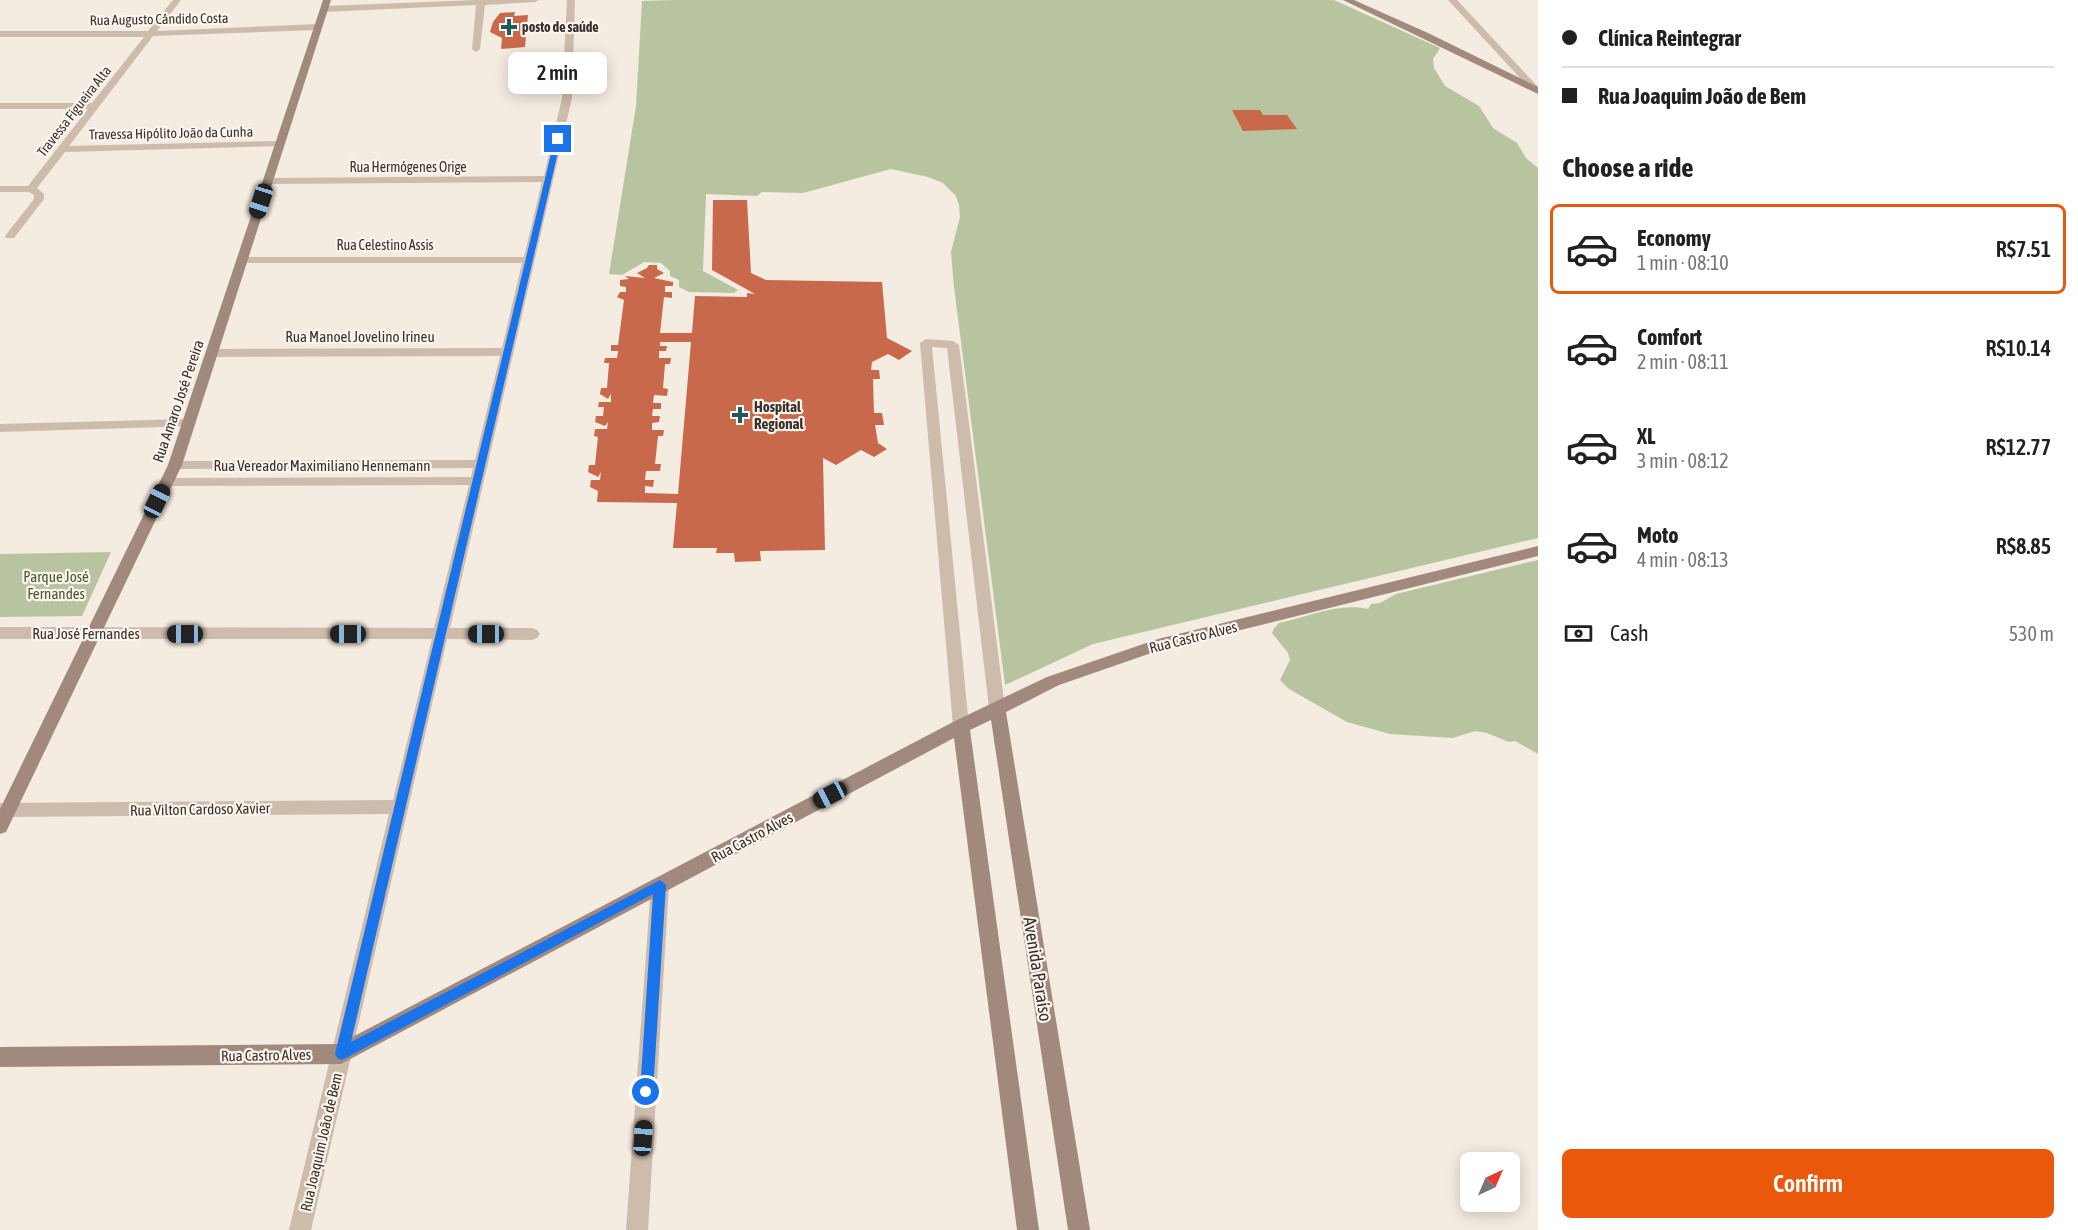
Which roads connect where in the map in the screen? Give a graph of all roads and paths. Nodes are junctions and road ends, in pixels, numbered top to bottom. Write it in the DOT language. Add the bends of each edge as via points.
graph roads {
  1 [pos="177,0"];
  2 [pos="535,0"];
  3 [pos="571,0"];
  4 [pos="1347,0"];
  5 [pos="1452,0"];
  6 [pos="481,1"];
  7 [pos="325,5"];
  8 [pos="318,27"];
  9 [pos="0,34"];
  10 [pos="151,34"];
  11 [pos="476,49"];
  12 [pos="1536,90"];
  13 [pos="0,106"];
  14 [pos="95,106"];
  15 [pos="280,144"];
  16 [pos="62,149"];
  17 [pos="548,179"];
  18 [pos="268,181"];
  19 [pos="0,189"];
  20 [pos="31,189"];
  21 [pos="10,236"];
  22 [pos="242,260"];
  23 [pos="529,260"];
  24 [pos="212,352"];
  25 [pos="507,352"];
  26 [pos="189,423"];
  27 [pos="0,429"];
  28 [pos="481,464"];
  29 [pos="175,465"];
  30 [pos="166,482"];
  31 [pos="477,482"];
  32 [pos="1538,551"];
  33 [pos="0,633"];
  34 [pos="93,633"];
  35 [pos="440,634"];
  36 [pos="532,634"];
  37 [pos="997,708"];
  38 [pos="961,726"];
  39 [pos="400,807"];
  40 [pos="4,810"];
  41 [pos="0,827"];
  42 [pos="660,885"];
  43 [pos="341,1054"];
  44 [pos="0,1057"];
  45 [pos="300,1230"];
  46 [pos="637,1230"];
  47 [pos="1028,1230"];
  48 [pos="1079,1230"];
  1 -- 10 [label="street, Travessa Figueira Alta"];
  2 -- 6 [label="street"];
  3 -- 17 [label="street, Rua Joaquim João de Bem" via="567,98"];
  4 -- 12 [label="street"];
  5 -- 12 [label="street"];
  6 -- 7 [label="street"];
  6 -- 11 [label="street"];
  7 -- 8 [label="street, Rua Amaro José Pereira"];
  8 -- 10 [label="street, Rua Augusto Cândido Costa"];
  8 -- 15 [label="street, Rua Amaro José Pereira"];
  9 -- 10 [label="street, Rua Augusto Cândido Costa"];
  10 -- 14 [label="street, Travessa Figueira Alta"];
  13 -- 14 [label="street"];
  14 -- 16 [label="street, Travessa Figueira Alta"];
  15 -- 16 [label="street, Travessa Hipólito João da Cunha"];
  15 -- 18 [label="street, Rua Amaro José Pereira"];
  16 -- 20 [label="street, Travessa Figueira Alta"];
  17 -- 18 [label="street, Rua Hermógenes Orige"];
  17 -- 23 [label="street, Rua Joaquim João de Bem"];
  18 -- 22 [label="street, Rua Amaro José Pereira"];
  19 -- 20 [label="street"];
  20 -- 21 [label="street" via="39,194 39,199"];
  22 -- 23 [label="street, Rua Celestino Assis"];
  22 -- 24 [label="street, Rua Amaro José Pereira"];
  23 -- 25 [label="street, Rua Joaquim João de Bem"];
  24 -- 25 [label="street, Rua Manoel Jovelino Irineu"];
  24 -- 26 [label="street, Rua Amaro José Pereira"];
  25 -- 28 [label="street, Rua Joaquim João de Bem"];
  26 -- 27 [label="street"];
  26 -- 29 [label="street, Rua Amaro José Pereira"];
  28 -- 29 [label="street, Rua Vereador Maximiliano Hennemann"];
  28 -- 31 [label="street, Rua Joaquim João de Bem"];
  29 -- 30 [label="street, Rua Amaro José Pereira"];
  30 -- 31 [label="street, Rua Vereador Maximiliano Hennemann"];
  30 -- 34 [label="street, Rua Amaro José Pereira"];
  31 -- 35 [label="street, Rua Joaquim João de Bem"];
  32 -- 37 [label="street, Rua Castro Alves" via="1158,645 1090,666"];
  33 -- 34 [label="street, Rua José Fernandes"];
  34 -- 35 [label="street, Rua José Fernandes"];
  34 -- 40 [label="street, Rua Amaro José Pereira"];
  35 -- 36 [label="street, Rua José Fernandes"];
  35 -- 39 [label="street, Rua Joaquim João de Bem"];
  37 -- 38 [label="street, Rua Castro Alves"];
  37 -- 38 [label="street" via="953,345 926,343"];
  37 -- 48 [label="street, Avenida Paraíso"];
  38 -- 42 [label="street, Rua Castro Alves"];
  38 -- 47 [label="street"];
  39 -- 40 [label="street, Rua Vilton Cardoso Xavier"];
  39 -- 43 [label="street, Rua Joaquim João de Bem"];
  40 -- 41 [label="street, Rua Amaro José Pereira"];
  42 -- 43 [label="street, Rua Castro Alves"];
  42 -- 46 [label="street"];
  43 -- 44 [label="street, Rua Castro Alves"];
  43 -- 45 [label="street, Rua Joaquim João de Bem"];
}
